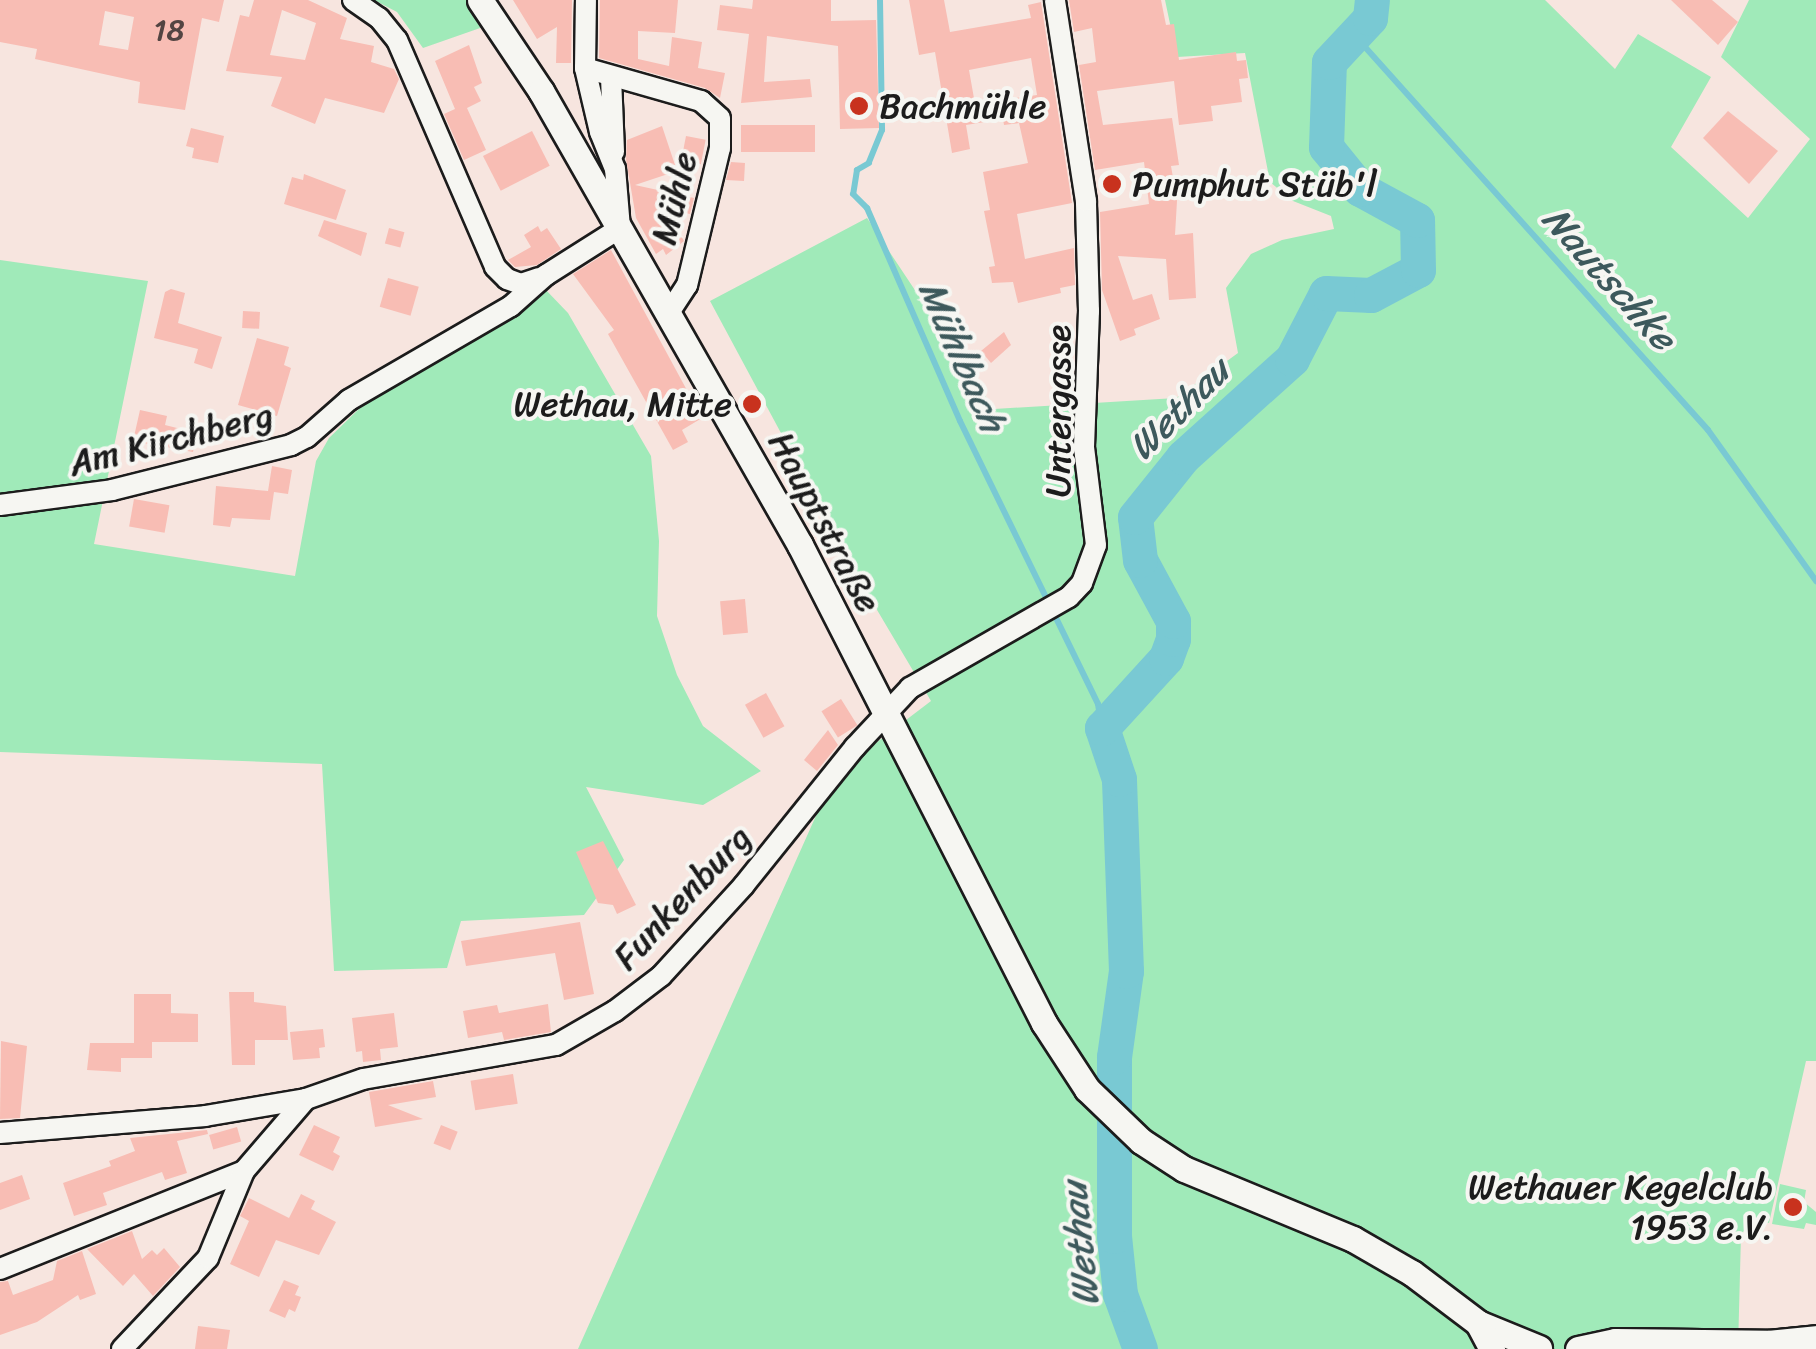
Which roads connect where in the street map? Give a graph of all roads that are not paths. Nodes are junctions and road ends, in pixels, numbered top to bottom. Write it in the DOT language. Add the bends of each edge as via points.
graph roads {
  1 [pos="353,0"];
  2 [pos="480,0"];
  3 [pos="586,0"];
  4 [pos="1055,0"];
  5 [pos="585,68"];
  6 [pos="611,76"];
  7 [pos="615,169"];
  8 [pos="620,228"];
  9 [pos="546,275"];
  10 [pos="668,312"];
  11 [pos="0,505"];
  12 [pos="885,712"];
  13 [pos="306,1099"];
  14 [pos="0,1133"];
  15 [pos="244,1171"];
  16 [pos="0,1269"];
  17 [pos="1478,1323"];
  18 [pos="1816,1338"];
  19 [pos="1629,1347"];
  20 [pos="122,1349"];
  21 [pos="1492,1349"];
  22 [pos="1538,1349"];
  23 [pos="1556,1349"];
  24 [pos="1578,1349"];
  1 -- 9 [label="street" via="398,40 495,266 521,284"];
  2 -- 8 [label="main road, Hauptstraße"];
  3 -- 5 [label="street"];
  4 -- 12 [label="street, Untergasse" via="1086,201 1084,447 1096,545 1069,597 913,686"];
  5 -- 6 [label="street"];
  5 -- 7 [label="street"];
  6 -- 7 [label="street"];
  6 -- 10 [label="street, Mühle" via="700,102 720,118 721,141 687,285"];
  7 -- 8 [label="street"];
  8 -- 9 [label="street, Am Kirchberg"];
  8 -- 10 [label="main road, Hauptstraße"];
  9 -- 11 [label="street, Am Kirchberg" via="511,306 349,400 291,445 112,490"];
  10 -- 12 [label="main road, Hauptstraße" via="806,554"];
  12 -- 13 [label="street, Funkenburg" via="744,885 660,976 615,1012 556,1045 363,1079"];
  12 -- 17 [label="main road, Hauptstraße" via="1044,1023 1087,1089 1142,1141 1206,1180 1378,1252"];
  13 -- 14 [label="street, Funkenburg" via="205,1116"];
  13 -- 15 [label="street, Funkenburg"];
  15 -- 16 [label="street, Funkenburg"];
  15 -- 20 [label="street, Funkenburg" via="208,1258"];
  17 -- 21 [label="main road"];
  17 -- 22 [label="main road"];
  18 -- 19 [label="main road"];
  19 -- 24 [label="main road" via="1614,1341"];
  22 -- 23 [label="main road"];
}
